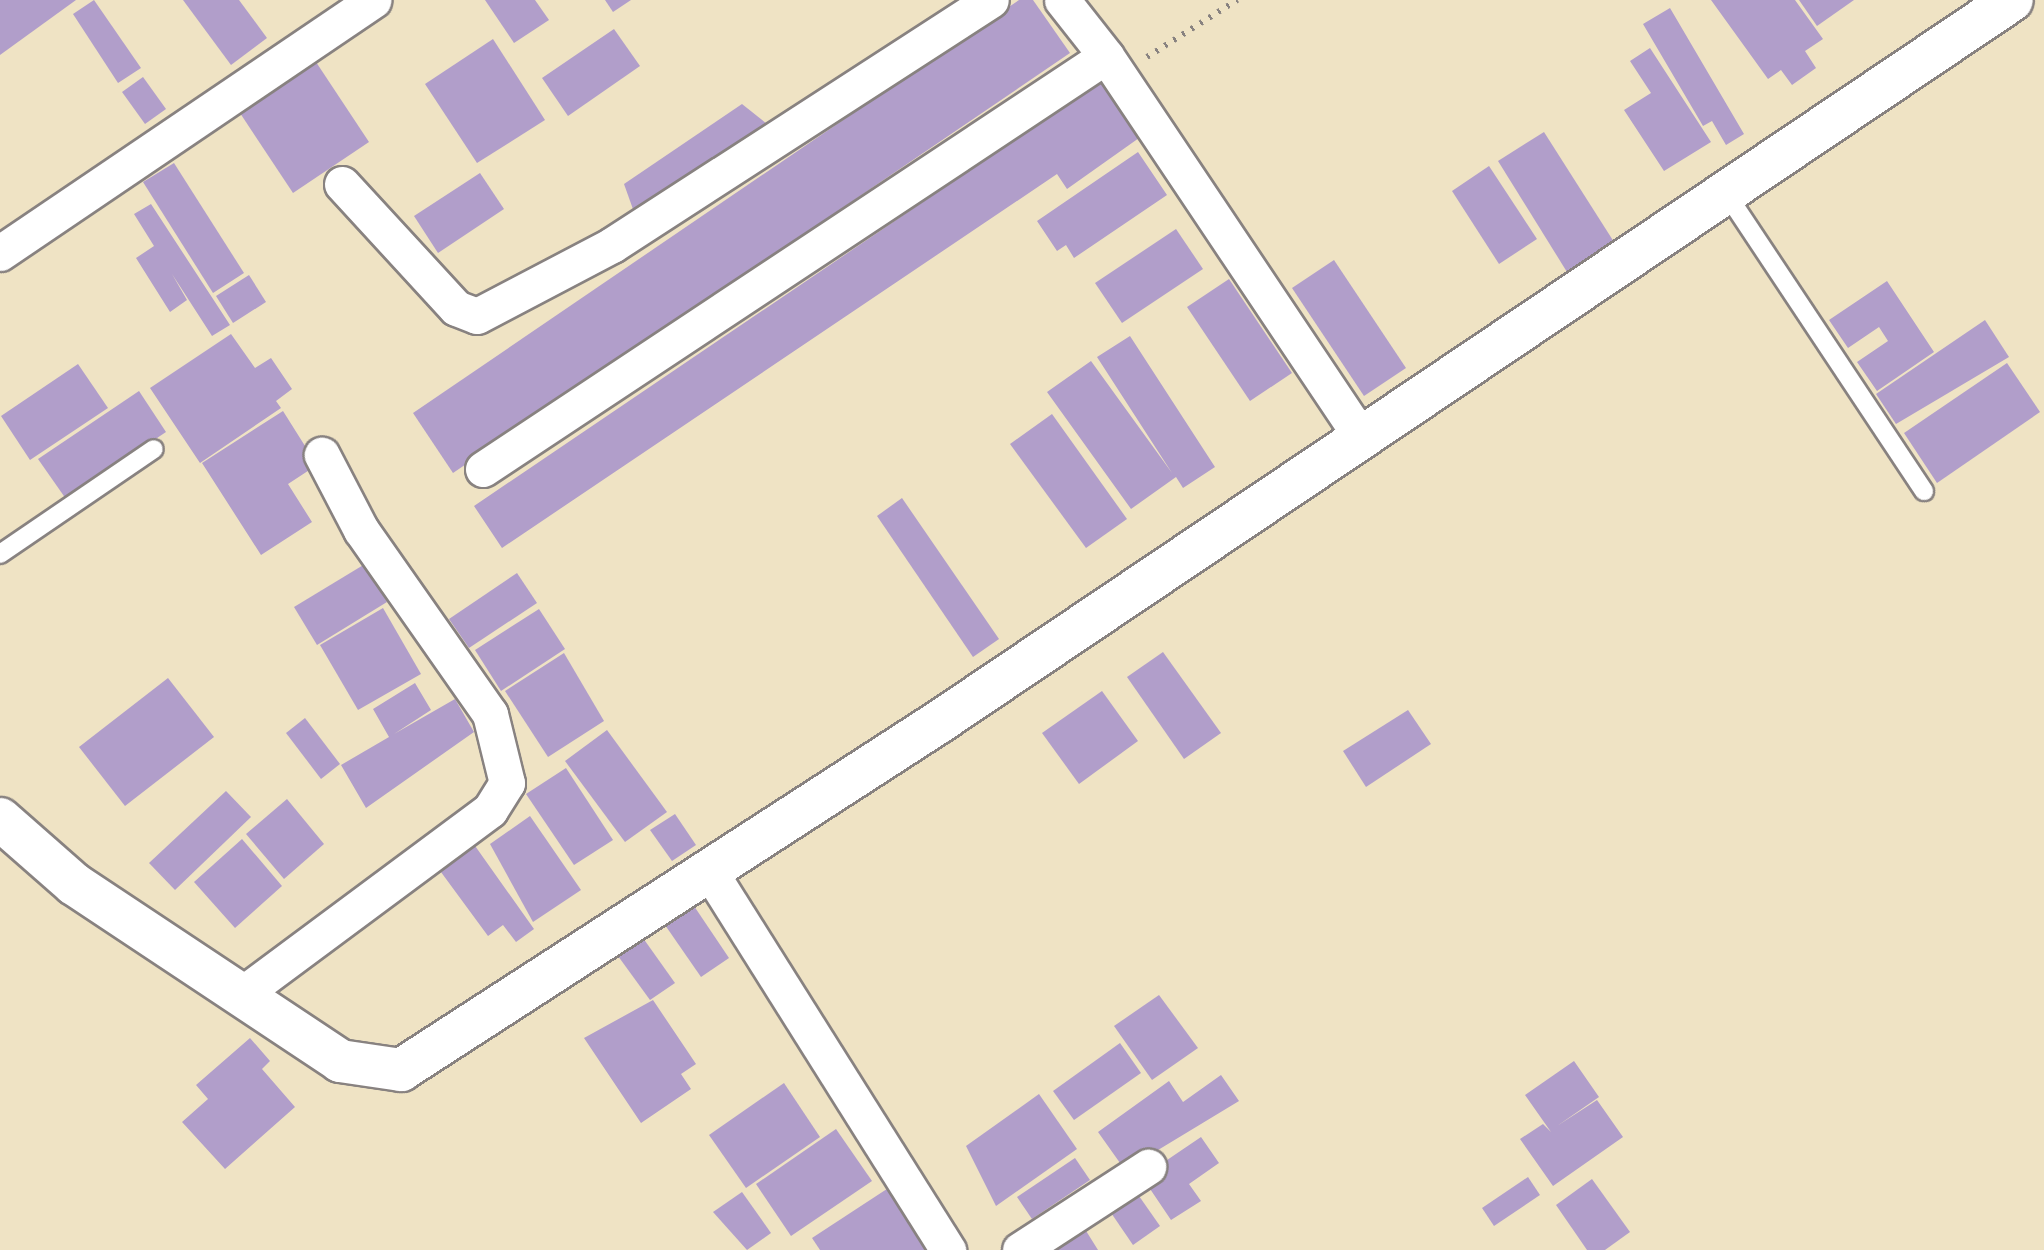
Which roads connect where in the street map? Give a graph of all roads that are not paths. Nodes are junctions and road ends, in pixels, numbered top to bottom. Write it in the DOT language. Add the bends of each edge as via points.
graph roads {
  1 [pos="374,0"];
  2 [pos="991,0"];
  3 [pos="1062,0"];
  4 [pos="2012,0"];
  5 [pos="1113,65"];
  6 [pos="342,184"];
  7 [pos="1726,192"];
  8 [pos="0,253"];
  9 [pos="1363,440"];
  10 [pos="154,449"];
  11 [pos="322,455"];
  12 [pos="482,470"];
  13 [pos="1924,491"];
  14 [pos="0,554"];
  15 [pos="0,820"];
  16 [pos="710,872"];
  17 [pos="245,992"];
  18 [pos="1148,1167"];
  19 [pos="948,1250"];
  20 [pos="1020,1250"];
  1 -- 8 [label="street"];
  2 -- 6 [label="street" via="612,245 477,316 456,308"];
  3 -- 5 [label="street"];
  4 -- 7 [label="street"];
  5 -- 9 [label="street"];
  5 -- 12 [label="street"];
  7 -- 9 [label="street"];
  7 -- 13 [label="lane"];
  9 -- 16 [label="street"];
  10 -- 14 [label="lane"];
  11 -- 17 [label="street" via="362,530 490,714 507,783 490,810"];
  15 -- 17 [label="street" via="74,884"];
  16 -- 17 [label="street" via="402,1070 340,1060"];
  16 -- 19 [label="street"];
  18 -- 20 [label="street"];
}
